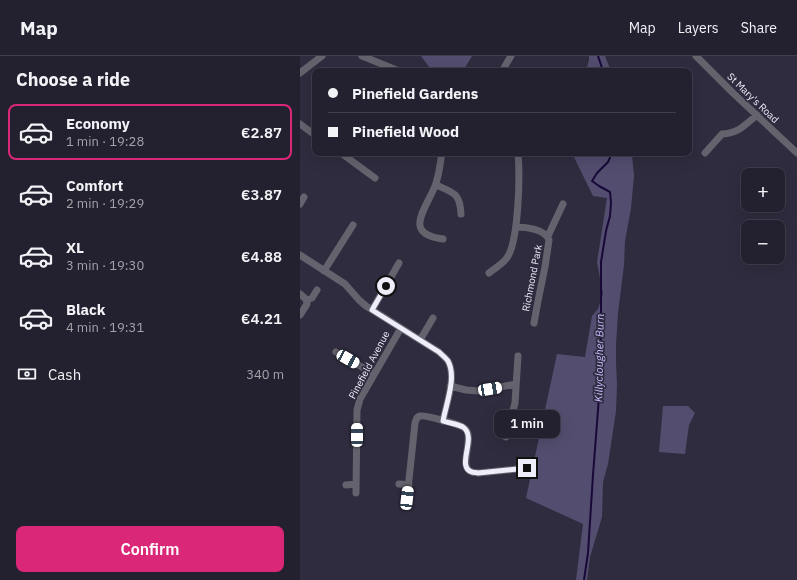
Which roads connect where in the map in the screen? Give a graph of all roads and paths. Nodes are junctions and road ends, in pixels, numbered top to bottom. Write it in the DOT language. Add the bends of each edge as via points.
graph roads {
  1 [pos="322,56"];
  2 [pos="362,56"];
  3 [pos="511,56"];
  4 [pos="696,56"];
  5 [pos="387,68"];
  6 [pos="504,68"];
  7 [pos="300,73"];
  8 [pos="757,115"];
  9 [pos="300,124"];
  10 [pos="312,133"];
  11 [pos="705,153"];
  12 [pos="797,153"];
  13 [pos="345,156"];
  14 [pos="441,156"];
  15 [pos="518,156"];
  16 [pos="375,178"];
  17 [pos="436,185"];
  18 [pos="304,197"];
  19 [pos="300,204"];
  20 [pos="563,204"];
  21 [pos="461,214"];
  22 [pos="353,225"];
  23 [pos="516,227"];
  24 [pos="548,236"];
  25 [pos="443,239"];
  26 [pos="300,255"];
  27 [pos="399,263"];
  28 [pos="324,271"];
  29 [pos="489,273"];
  30 [pos="317,290"];
  31 [pos="300,294"];
  32 [pos="306,300"];
  33 [pos="372,310"];
  34 [pos="300,315"];
  35 [pos="433,318"];
  36 [pos="534,323"];
  37 [pos="401,328"];
  38 [pos="420,340"];
  39 [pos="336,352"];
  40 [pos="518,356"];
  41 [pos="374,374"];
  42 [pos="516,384"];
  43 [pos="450,386"];
  44 [pos="443,421"];
  45 [pos="506,437"];
  46 [pos="527,468"];
  47 [pos="346,484"];
  48 [pos="356,484"];
  49 [pos="399,484"];
  50 [pos="409,485"];
  51 [pos="356,493"];
  52 [pos="407,498"];
  1 -- 7 [label="street"];
  2 -- 5 [label="street"];
  3 -- 6 [label="street"];
  4 -- 8 [label="street, St Mary's Road"];
  8 -- 11 [label="street" via="737,131 722,134"];
  8 -- 12 [label="street, St Mary's Road"];
  9 -- 10 [label="street"];
  13 -- 16 [label="street"];
  14 -- 17 [label="street"];
  15 -- 23 [label="street"];
  17 -- 21 [label="street" via="458,198 461,203"];
  17 -- 25 [label="street" via="420,222 424,233"];
  18 -- 19 [label="street"];
  20 -- 24 [label="street, Richmond Park"];
  22 -- 28 [label="street"];
  23 -- 24 [label="street, Richmond Park" via="538,230"];
  23 -- 29 [label="street" via="515,237 506,259"];
  24 -- 36 [label="street, Richmond Park" via="549,246"];
  26 -- 28 [label="street"];
  27 -- 33 [label="street"];
  28 -- 33 [label="street" via="345,284"];
  30 -- 32 [label="street" via="312,298"];
  31 -- 32 [label="street"];
  32 -- 34 [label="street" via="307,304"];
  33 -- 37 [label="street"];
  35 -- 38 [label="street"];
  37 -- 38 [label="street"];
  37 -- 41 [label="street, Pinefield Avenue"];
  38 -- 43 [label="street" via="448,361 451,369"];
  39 -- 41 [label="street"];
  40 -- 42 [label="street"];
  41 -- 48 [label="street, Pinefield Avenue" via="360,398 357,410"];
  42 -- 43 [label="street" via="479,391"];
  42 -- 45 [label="street" via="515,403"];
  43 -- 44 [label="street"];
  44 -- 46 [label="street" via="463,427 467,431 469,438 466,468 471,472"];
  44 -- 50 [label="street" via="424,416 416,419"];
  47 -- 48 [label="street"];
  48 -- 51 [label="street, Pinefield Avenue"];
  49 -- 50 [label="street"];
  50 -- 52 [label="street"];
}
